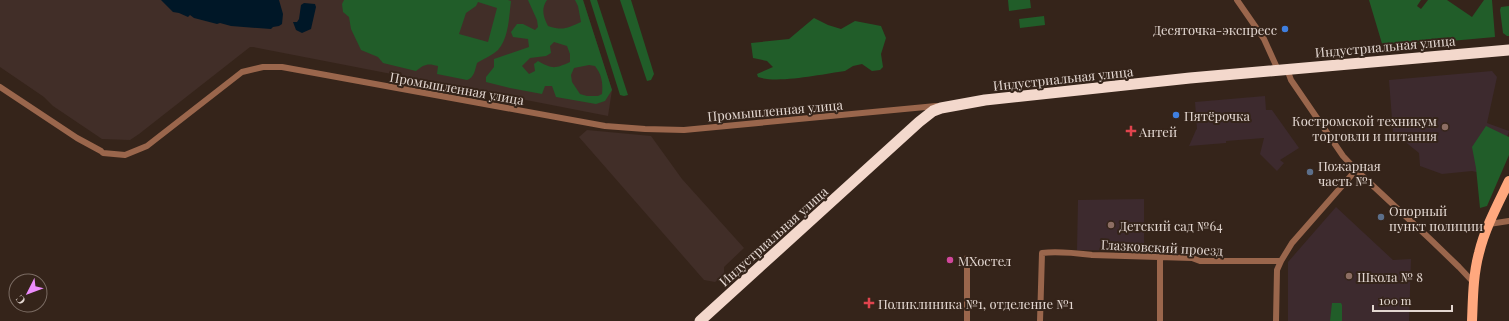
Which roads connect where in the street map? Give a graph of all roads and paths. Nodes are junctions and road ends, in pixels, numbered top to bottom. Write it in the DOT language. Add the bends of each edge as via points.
graph roads {
  1 [pos="1236,0"];
  2 [pos="1509,50"];
  3 [pos="1283,70"];
  4 [pos="1,90"];
  5 [pos="955,105"];
  6 [pos="1356,170"];
  7 [pos="1509,181"];
  8 [pos="1509,222"];
  9 [pos="1490,224"];
  10 [pos="1160,257"];
  11 [pos="966,258"];
  12 [pos="1281,261"];
  13 [pos="1474,284"];
  14 [pos="704,319"];
  15 [pos="967,321"];
  16 [pos="1040,321"];
  17 [pos="1160,321"];
  18 [pos="1276,321"];
  19 [pos="1472,321"];
  1 -- 3 [label="street"];
  2 -- 3 [label="highway, Индустриальная улица"];
  3 -- 5 [label="highway, Индустриальная улица"];
  3 -- 6 [label="street" via="1343,156"];
  4 -- 5 [label="street, Промышленная улица" via="101,151 125,155 147,146 242,72 263,67 282,67 605,126 645,129 684,130"];
  5 -- 14 [label="highway, Индустриальная улица" via="933,111 919,122"];
  6 -- 12 [label="street" via="1292,244"];
  6 -- 13 [label="street" via="1441,249"];
  7 -- 9 [label="main road"];
  8 -- 9 [label="street"];
  9 -- 13 [label="main road" via="1479,252"];
  10 -- 12 [label="street, Глазковский проезд" via="1192,258 1200,261"];
  10 -- 16 [label="street, Глазковский проезд" via="1042,253"];
  10 -- 17 [label="street"];
  11 -- 15 [label="street"];
  12 -- 18 [label="street" via="1277,270"];
  13 -- 19 [label="main road"];
}
